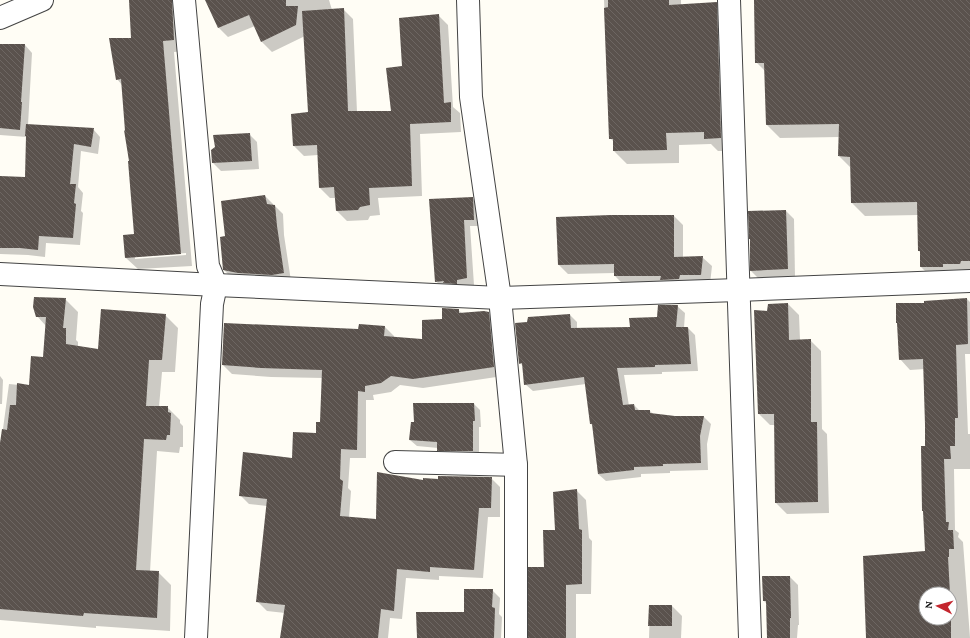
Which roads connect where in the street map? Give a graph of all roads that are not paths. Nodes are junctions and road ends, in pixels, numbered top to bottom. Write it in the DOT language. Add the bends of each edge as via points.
graph roads {
  1 [pos="42,0"];
  2 [pos="184,0"];
  3 [pos="468,0"];
  4 [pos="729,0"];
  5 [pos="0,18"];
  6 [pos="0,274"];
  7 [pos="970,281"];
  8 [pos="216,285"];
  9 [pos="738,290"];
  10 [pos="500,298"];
  11 [pos="394,462"];
  12 [pos="516,465"];
  13 [pos="196,638"];
  14 [pos="516,638"];
  15 [pos="750,638"];
  1 -- 5 [label="street"];
  2 -- 8 [label="street" via="208,266"];
  3 -- 10 [label="street" via="471,97"];
  4 -- 9 [label="street"];
  6 -- 8 [label="street"];
  7 -- 9 [label="street"];
  8 -- 10 [label="street"];
  8 -- 13 [label="street" via="212,304"];
  9 -- 10 [label="street"];
  9 -- 15 [label="street"];
  10 -- 12 [label="street"];
  11 -- 12 [label="street"];
  12 -- 14 [label="street"];
}
